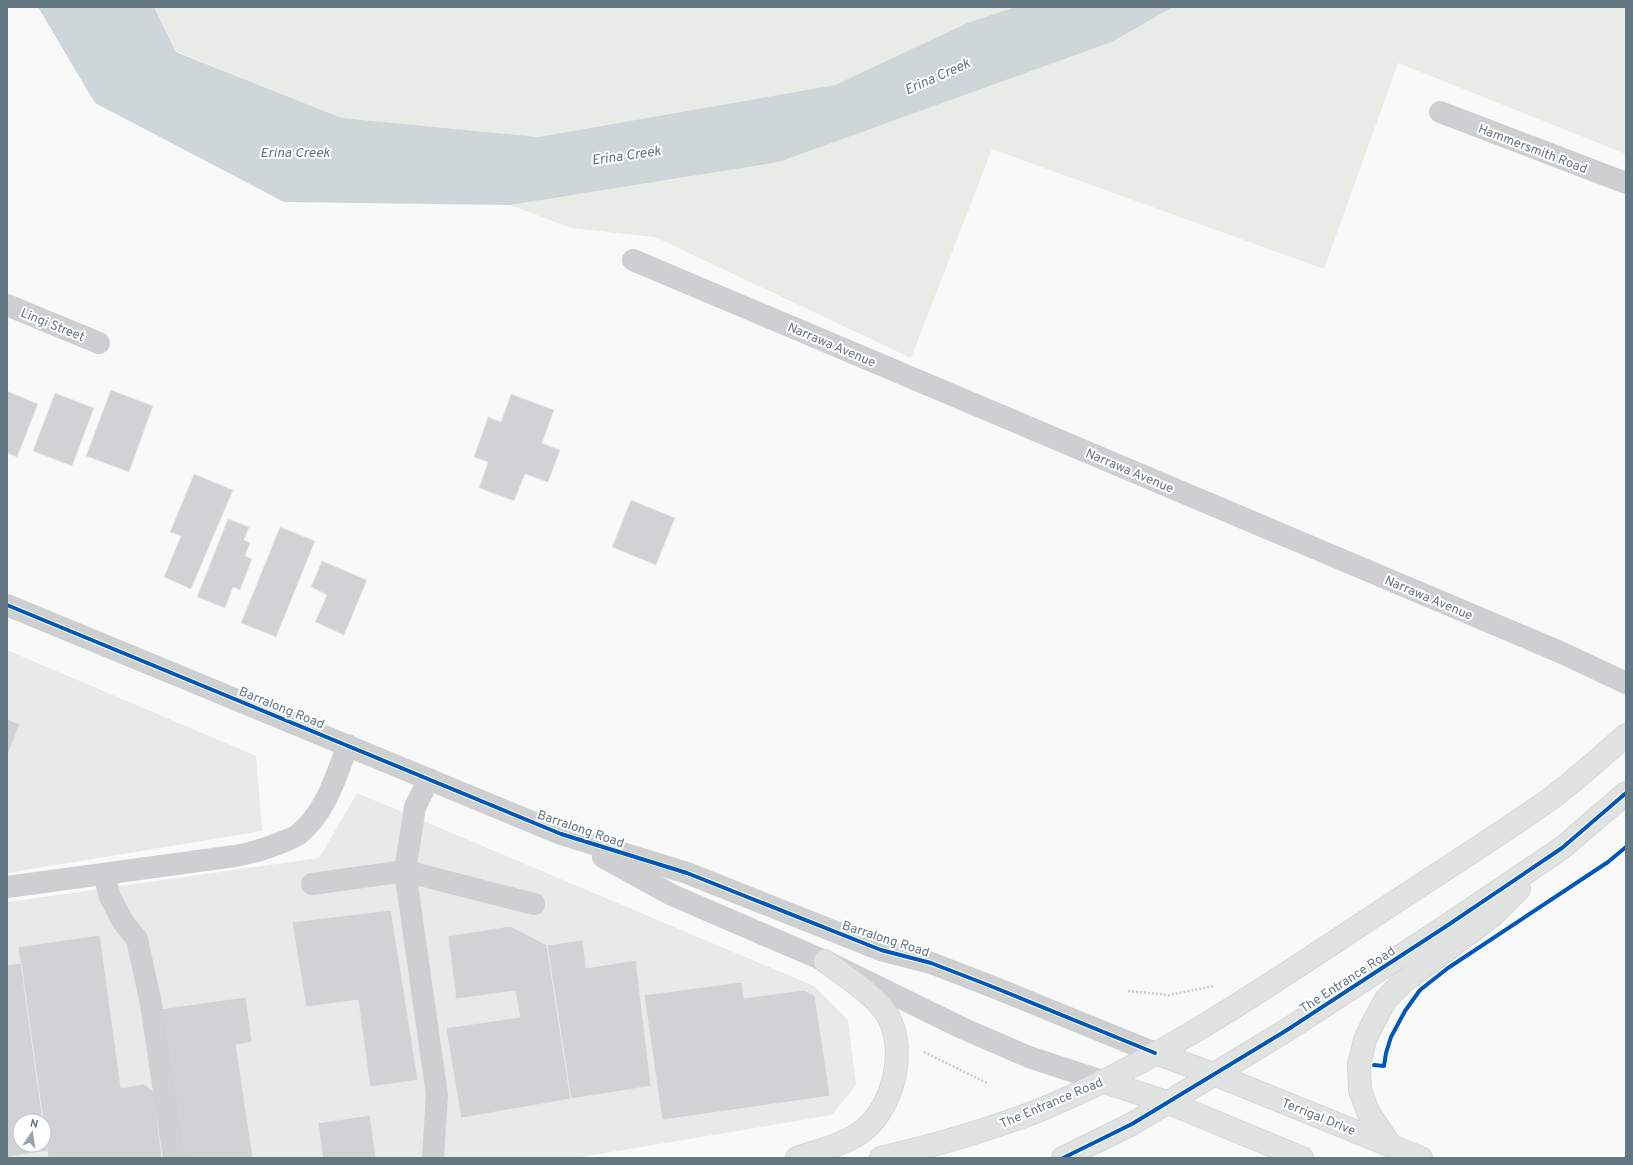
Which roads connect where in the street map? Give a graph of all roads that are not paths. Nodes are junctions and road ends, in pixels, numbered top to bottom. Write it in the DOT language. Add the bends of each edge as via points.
graph roads {
  1 [pos="1440,112"];
  2 [pos="1626,183"];
  3 [pos="633,260"];
  4 [pos="7,305"];
  5 [pos="99,343"];
  6 [pos="7,605"];
  7 [pos="1626,683"];
  8 [pos="1626,735"];
  9 [pos="348,745"];
  10 [pos="429,779"];
  11 [pos="1626,793"];
  12 [pos="561,834"];
  13 [pos="1562,848"];
  14 [pos="405,871"];
  15 [pos="104,874"];
  16 [pos="312,884"];
  17 [pos="7,888"];
  18 [pos="534,904"];
  19 [pos="825,961"];
  20 [pos="1155,1053"];
  21 [pos="1216,1075"];
  22 [pos="1102,1081"];
  23 [pos="1169,1103"];
  24 [pos="1390,1145"];
  25 [pos="174,1158"];
  26 [pos="434,1158"];
  27 [pos="797,1158"];
  28 [pos="881,1158"];
  29 [pos="1063,1158"];
  30 [pos="1302,1158"];
  31 [pos="1421,1158"];
  1 -- 2 [label="street, Hammersmith Road"];
  3 -- 7 [label="street, Narrawa Avenue" via="1560,652"];
  4 -- 5 [label="street, Lingi Street"];
  6 -- 9 [label="street, Barralong Road"];
  8 -- 20 [label="main road, The Entrance Road" via="1547,801 1257,993"];
  9 -- 10 [label="street, Barralong Road"];
  9 -- 15 [label="street" via="328,796 314,818 298,835 260,851"];
  10 -- 12 [label="street, Barralong Road"];
  10 -- 14 [label="street" via="415,807"];
  11 -- 13 [label="main road, The Entrance Road"];
  12 -- 19 [label="street, Barralong Road" via="672,895"];
  12 -- 20 [label="street, Barralong Road" via="687,874 881,950 930,963"];
  13 -- 21 [label="main road, The Entrance Road" via="1439,932"];
  13 -- 24 [label="main road" via="1492,916 1403,982 1386,999 1365,1040 1359,1065 1360,1090 1368,1112"];
  14 -- 16 [label="street"];
  14 -- 18 [label="street"];
  14 -- 26 [label="street" via="437,1094"];
  15 -- 17 [label="street"];
  15 -- 25 [label="street" via="110,898 123,922 137,939 152,1012"];
  19 -- 22 [label="street, Barralong Road" via="962,1028 1034,1059"];
  19 -- 27 [label="main road" via="869,994 885,1011 894,1030 897,1051 896,1075 878,1114 865,1129 848,1140"];
  20 -- 21 [label="main road, Terrigal Drive"];
  20 -- 22 [label="main road, The Entrance Road"];
  21 -- 23 [label="main road, The Entrance Road"];
  21 -- 24 [label="main road, Terrigal Drive"];
  22 -- 23 [label="main road"];
  22 -- 28 [label="main road, The Entrance Road" via="1019,1117 959,1137"];
  23 -- 29 [label="main road, The Entrance Road"];
  23 -- 30 [label="main road"];
  24 -- 31 [label="main road, Terrigal Drive"];
}
